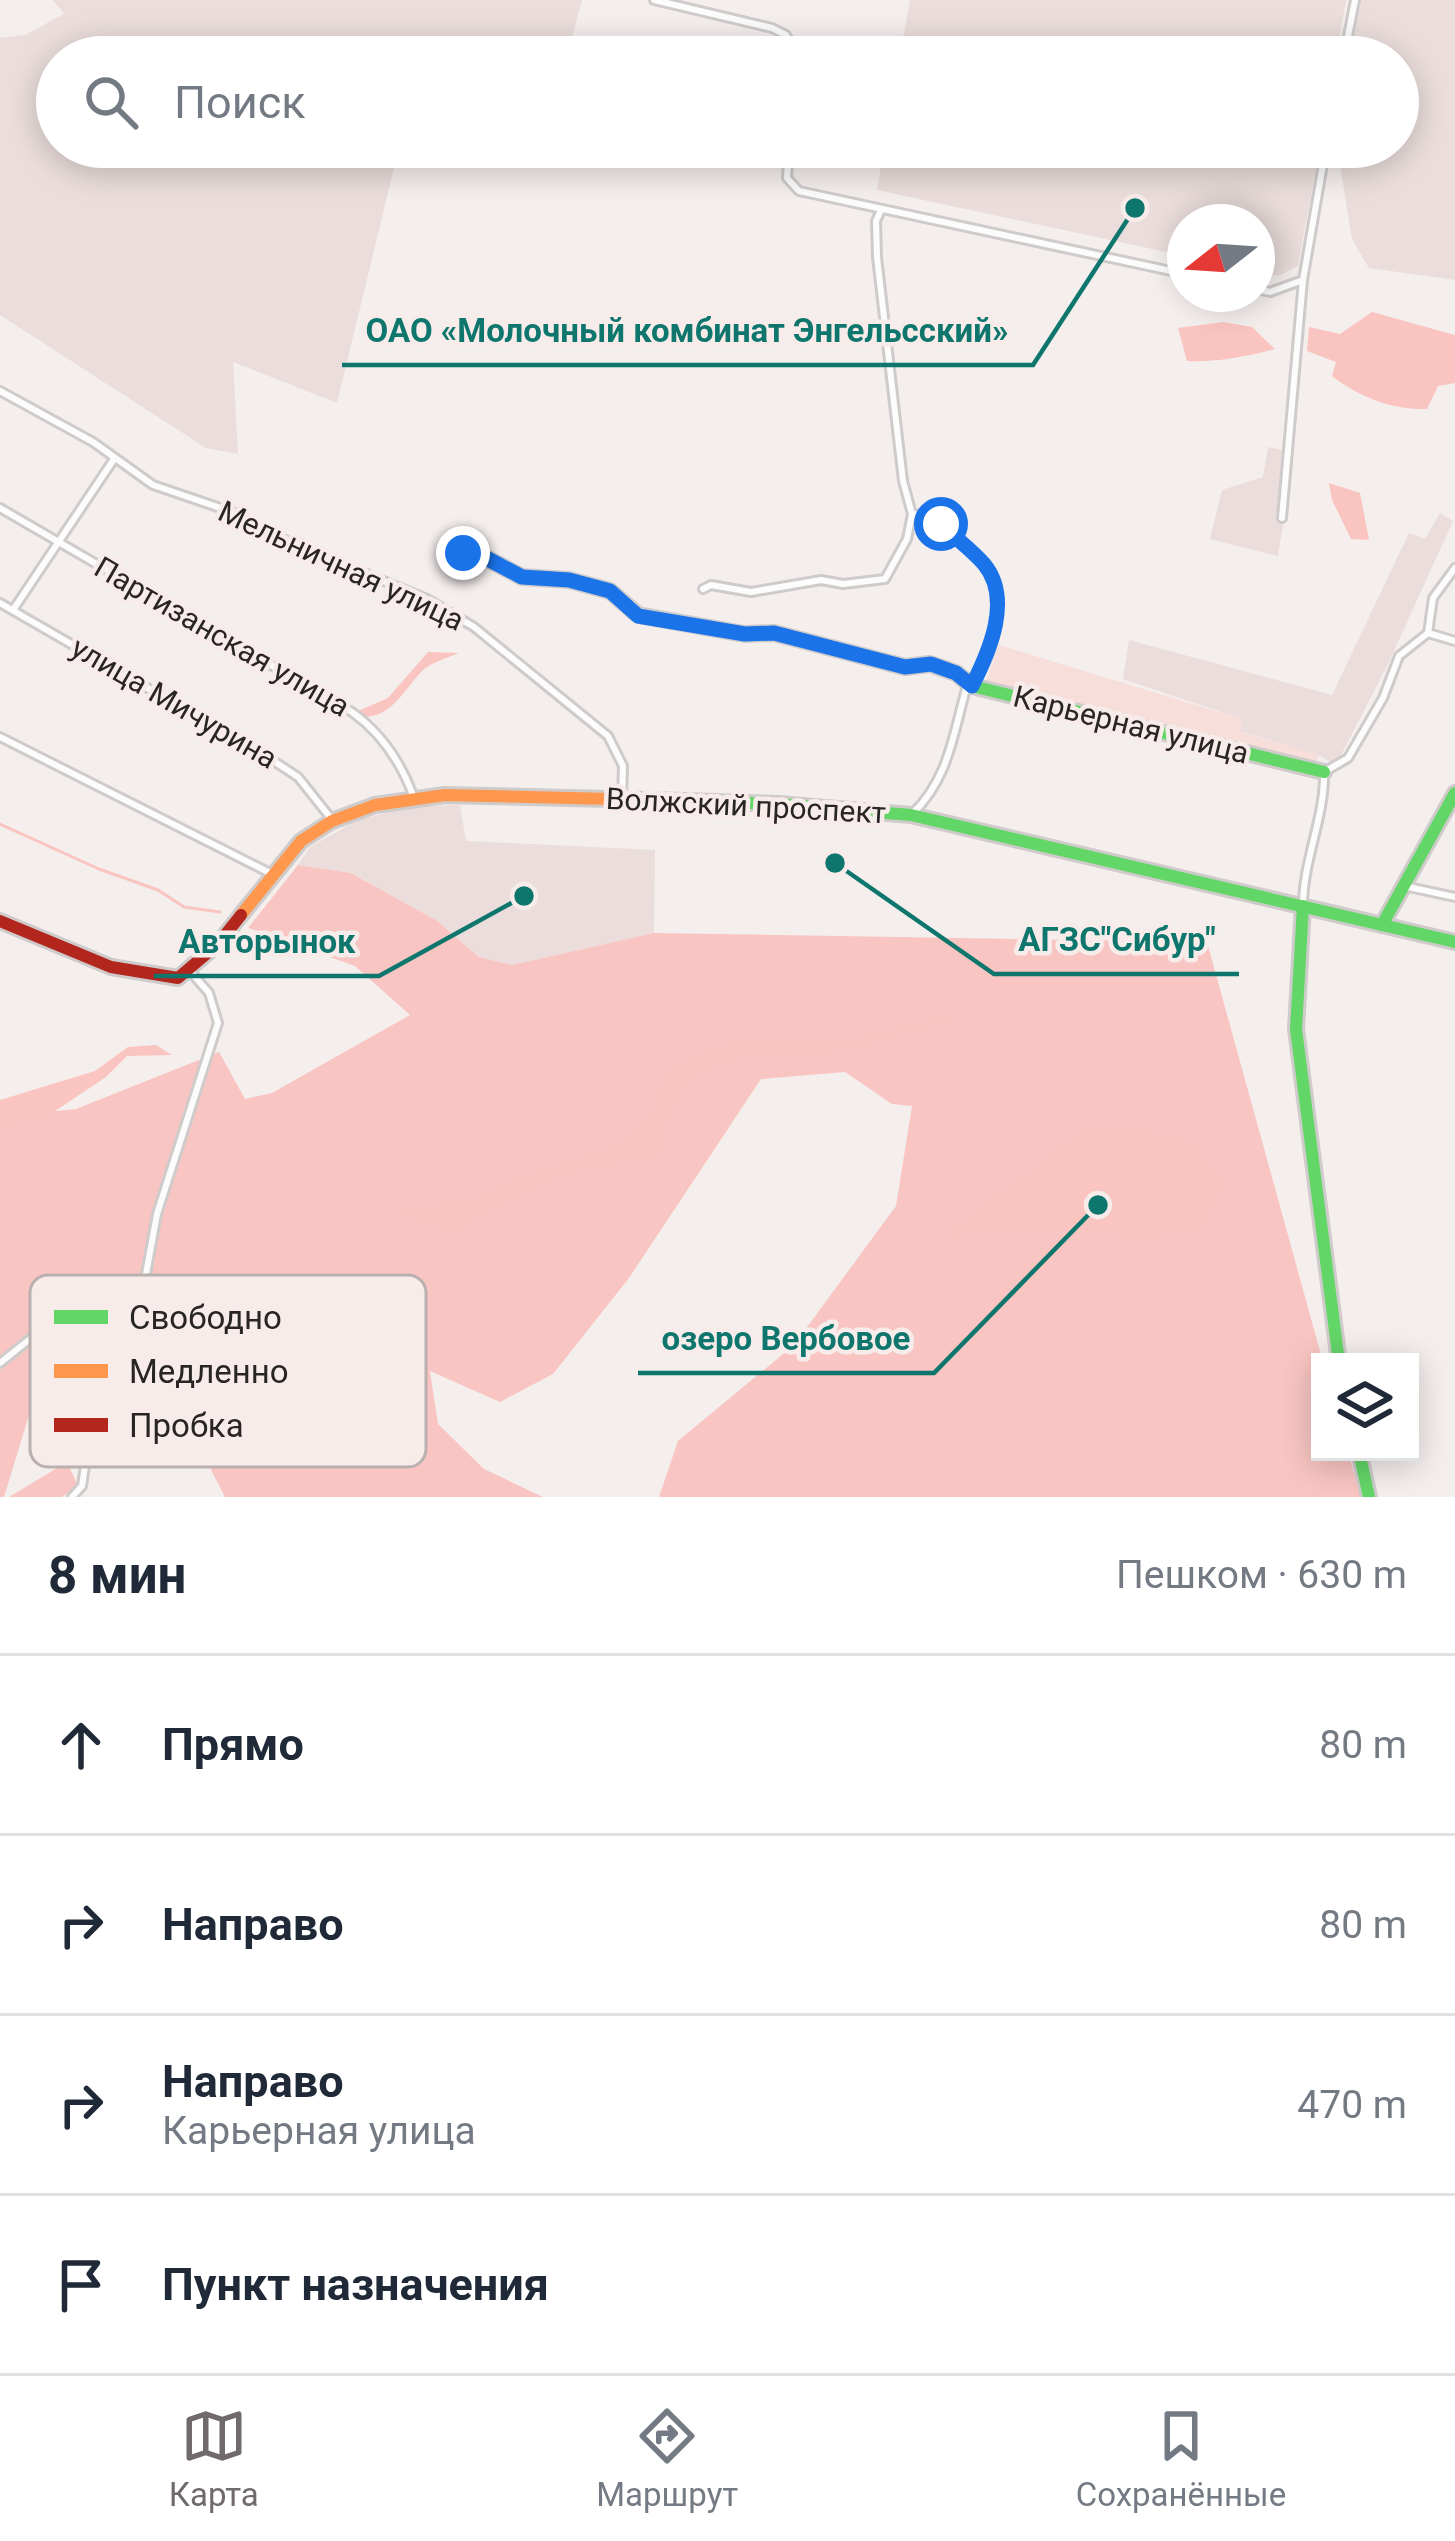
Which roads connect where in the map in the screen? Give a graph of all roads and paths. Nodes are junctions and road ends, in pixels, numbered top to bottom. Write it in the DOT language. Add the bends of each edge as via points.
graph roads {
  1 [pos="653,0"];
  2 [pos="1354,0"];
  3 [pos="787,36"];
  4 [pos="1348,36"];
  5 [pos="785,168"];
  6 [pos="1322,168"];
  7 [pos="881,210"];
  8 [pos="1167,270"];
  9 [pos="1303,280"];
  10 [pos="1275,290"];
  11 [pos="0,391"];
  12 [pos="114,459"];
  13 [pos="0,508"];
  14 [pos="912,514"];
  15 [pos="1282,518"];
  16 [pos="56,542"];
  17 [pos="463,553"];
  18 [pos="1455,568"];
  19 [pos="703,589"];
  20 [pos="0,603"];
  21 [pos="13,610"];
  22 [pos="1428,633"];
  23 [pos="1455,641"];
  24 [pos="972,686"];
  25 [pos="0,737"];
  26 [pos="1324,772"];
  27 [pos="1455,794"];
  28 [pos="414,796"];
  29 [pos="622,799"];
  30 [pos="1450,812"];
  31 [pos="911,815"];
  32 [pos="333,821"];
  33 [pos="273,875"];
  34 [pos="1404,886"];
  35 [pos="1455,897"];
  36 [pos="1304,906"];
  37 [pos="0,922"];
  38 [pos="1382,925"];
  39 [pos="1455,942"];
  40 [pos="190,971"];
  41 [pos="144,1275"];
  42 [pos="30,1339"];
  43 [pos="1338,1353"];
  44 [pos="0,1363"];
  45 [pos="1361,1461"];
  46 [pos="85,1467"];
  47 [pos="72,1497"];
  48 [pos="1370,1497"];
  1 -- 3 [label="street"];
  2 -- 4 [label="street"];
  5 -- 7 [label="street" via="790,186"];
  6 -- 9 [label="street"];
  7 -- 8 [label="street"];
  7 -- 14 [label="street" via="877,257"];
  9 -- 10 [label="street"];
  9 -- 15 [label="street"];
  11 -- 12 [label="street, Мельничная улица"];
  12 -- 16 [label="street"];
  12 -- 29 [label="street, Мельничная улица" via="153,485 236,513 474,627 608,736 623,766"];
  13 -- 16 [label="street, Партизанская улица"];
  14 -- 19 [label="street" via="885,579"];
  14 -- 24 [label="street" via="941,524 989,573 997,620"];
  16 -- 21 [label="street"];
  16 -- 28 [label="street, Партизанская улица" via="372,726"];
  17 -- 24 [label="street, Карьерная улица" via="522,577 610,591 638,616 774,633 905,667 931,664"];
  18 -- 22 [label="street" via="1433,598"];
  20 -- 21 [label="street, улица Мичурина"];
  21 -- 32 [label="street, улица Мичурина" via="298,777"];
  22 -- 23 [label="street"];
  22 -- 26 [label="street" via="1399,656 1348,758"];
  24 -- 26 [label="street, Карьерная улица"];
  24 -- 31 [label="street" via="937,788"];
  25 -- 33 [label="street"];
  26 -- 36 [label="street"];
  27 -- 30 [label="street"];
  28 -- 29 [label="street, Волжский проспект"];
  28 -- 32 [label="street, Волжский проспект"];
  29 -- 31 [label="street, Волжский проспект"];
  30 -- 34 [label="street"];
  31 -- 36 [label="street, Волжский проспект"];
  32 -- 33 [label="street, Волжский проспект"];
  33 -- 40 [label="street, Волжский проспект"];
  34 -- 35 [label="street"];
  34 -- 38 [label="street"];
  36 -- 38 [label="street, Волжский проспект"];
  36 -- 43 [label="street" via="1296,1030"];
  37 -- 40 [label="street, Волжский проспект" via="166,979"];
  38 -- 39 [label="street, Волжский проспект"];
  40 -- 41 [label="street" via="209,993 218,1024"];
  42 -- 44 [label="street"];
  45 -- 48 [label="street"];
  46 -- 47 [label="street"];
}
